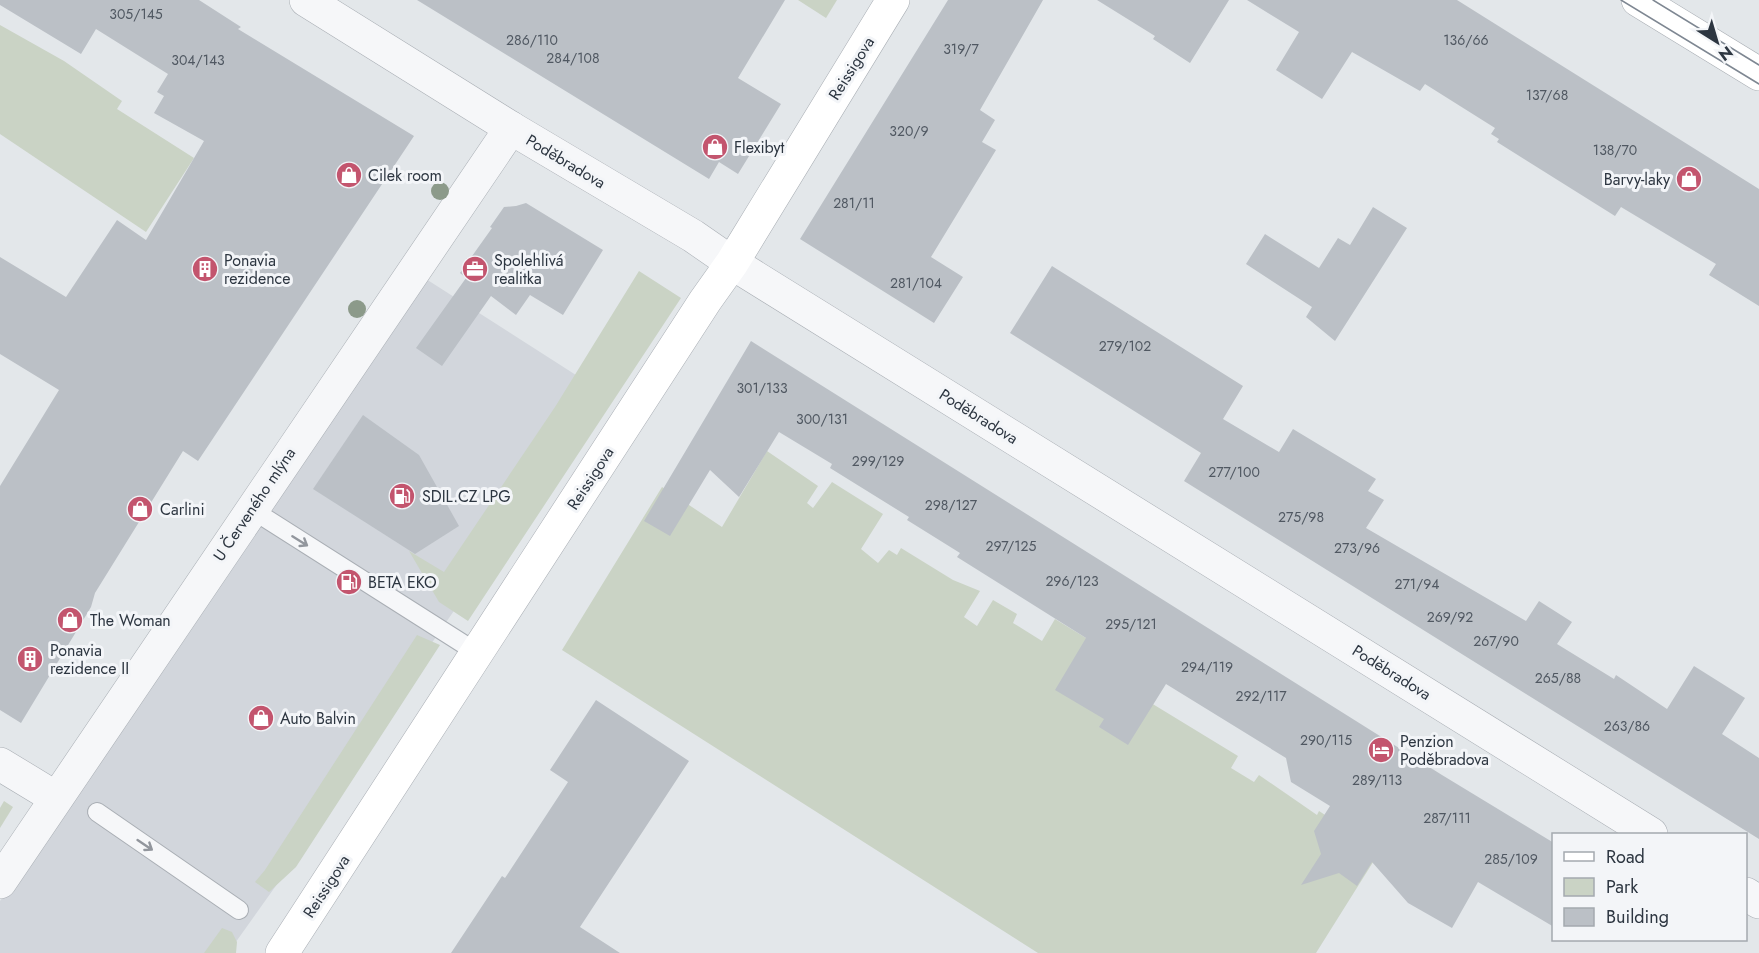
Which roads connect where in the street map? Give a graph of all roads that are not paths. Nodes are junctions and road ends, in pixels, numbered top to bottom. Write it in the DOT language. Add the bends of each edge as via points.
graph roads {
  1 [pos="306,0"];
  2 [pos="893,0"];
  3 [pos="1638,0"];
  4 [pos="1759,74"];
  5 [pos="511,128"];
  6 [pos="732,263"];
  7 [pos="251,509"];
  8 [pos="476,652"];
  9 [pos="0,764"];
  10 [pos="56,798"];
  11 [pos="97,812"];
  12 [pos="1649,833"];
  13 [pos="0,882"];
  14 [pos="239,910"];
  15 [pos="282,953"];
  1 -- 5 [label="street, Poděbradova"];
  2 -- 6 [label="street, Reissigova"];
  3 -- 4 [label="street"];
  5 -- 6 [label="street, Poděbradova"];
  5 -- 7 [label="street, U Červeného mlýna"];
  6 -- 8 [label="street, Reissigova"];
  6 -- 12 [label="street, Poděbradova"];
  7 -- 8 [label="lane, one-way"];
  7 -- 10 [label="street, U Červeného mlýna"];
  8 -- 15 [label="street, Reissigova"];
  9 -- 10 [label="street"];
  10 -- 13 [label="street, U Červeného mlýna"];
  11 -- 14 [label="lane, one-way"];
}
